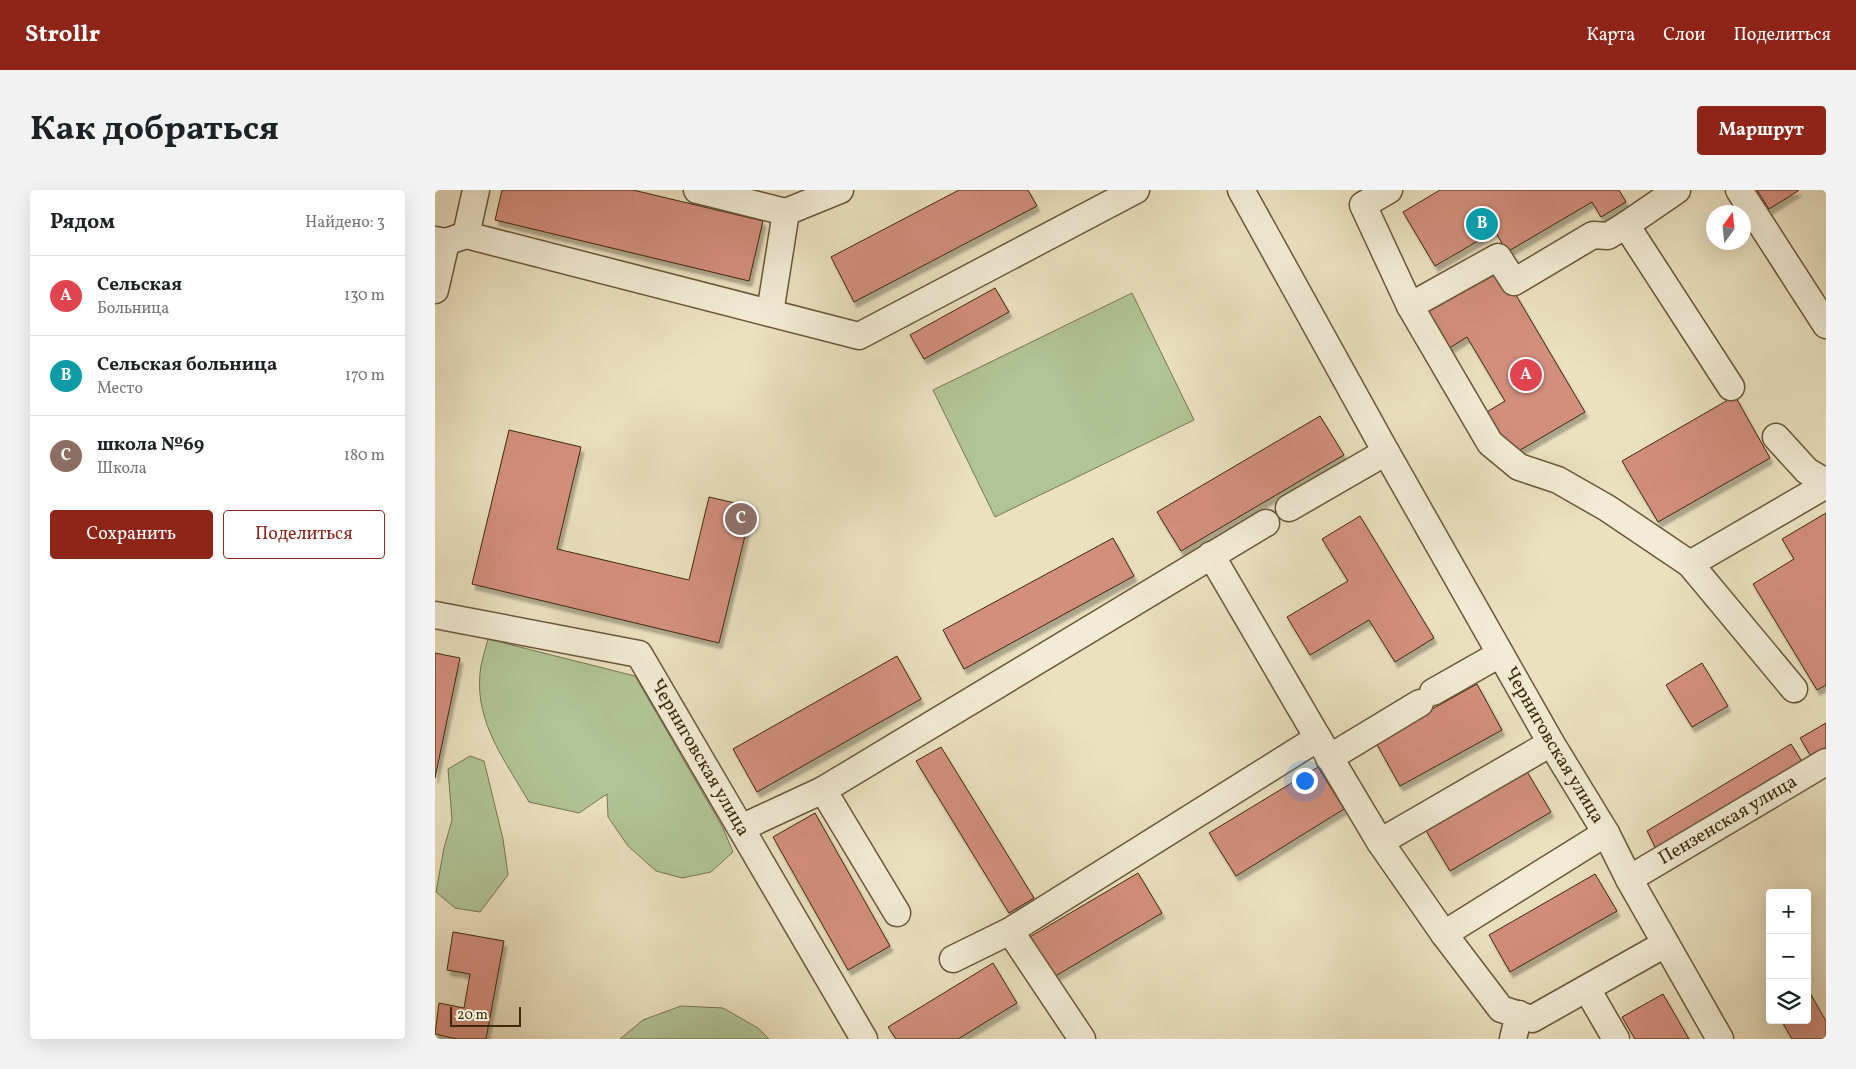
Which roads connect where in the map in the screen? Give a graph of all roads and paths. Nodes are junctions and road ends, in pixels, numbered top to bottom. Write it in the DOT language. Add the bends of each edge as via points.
graph roads {
  1 [pos="476,190"];
  2 [pos="697,190"];
  3 [pos="840,190"];
  4 [pos="1136,190"];
  5 [pos="1241,190"];
  6 [pos="1389,190"];
  7 [pos="1677,190"];
  8 [pos="1739,190"];
  9 [pos="1107,197"];
  10 [pos="786,212"];
  11 [pos="1626,225"];
  12 [pos="449,239"];
  13 [pos="435,290"];
  14 [pos="1410,306"];
  15 [pos="770,313"];
  16 [pos="1826,325"];
  17 [pos="1731,387"];
  18 [pos="1777,437"];
  19 [pos="1386,452"];
  20 [pos="1826,484"];
  21 [pos="1289,508"];
  22 [pos="1266,523"];
  23 [pos="1211,555"];
  24 [pos="1690,564"];
  25 [pos="435,615"];
  26 [pos="1501,654"];
  27 [pos="1794,689"];
  28 [pos="1551,743"];
  29 [pos="1323,748"];
  30 [pos="1826,762"];
  31 [pos="823,790"];
  32 [pos="741,828"];
  33 [pos="1606,833"];
  34 [pos="1381,842"];
  35 [pos="1629,879"];
  36 [pos="897,913"];
  37 [pos="1010,931"];
  38 [pos="1445,934"];
  39 [pos="1665,944"];
  40 [pos="953,959"];
  41 [pos="1587,989"];
  42 [pos="1515,1027"];
  43 [pos="864,1039"];
  44 [pos="1082,1039"];
  45 [pos="1616,1039"];
  46 [pos="1720,1039"];
  1 -- 12 [label="street"];
  2 -- 10 [label="street"];
  3 -- 10 [label="street"];
  4 -- 9 [label="street"];
  5 -- 19 [label="street, Черниговская улица"];
  6 -- 14 [label="street" via="1363,205"];
  7 -- 11 [label="street"];
  8 -- 16 [label="street"];
  9 -- 15 [label="street" via="859,336"];
  10 -- 15 [label="street"];
  11 -- 14 [label="street" via="1608,236 1593,236 1514,282 1499,257"];
  11 -- 17 [label="street"];
  12 -- 13 [label="street"];
  12 -- 15 [label="street"];
  14 -- 24 [label="street" via="1490,443 1519,467 1558,480 1607,508"];
  18 -- 20 [label="street" via="1807,471"];
  19 -- 21 [label="street"];
  19 -- 26 [label="street, Черниговская улица"];
  20 -- 24 [label="street"];
  22 -- 23 [label="street"];
  23 -- 29 [label="street"];
  23 -- 31 [label="street"];
  24 -- 27 [label="street"];
  25 -- 32 [label="street, Черниговская улица" via="639,654"];
  26 -- 28 [label="street, Черниговская улица"];
  26 -- 29 [label="street" via="1427,697"];
  28 -- 33 [label="street, Черниговская улица"];
  28 -- 34 [label="street"];
  29 -- 34 [label="street"];
  29 -- 37 [label="street"];
  30 -- 35 [label="street, Пензенская улица"];
  31 -- 32 [label="street"];
  31 -- 36 [label="street"];
  32 -- 43 [label="street, Черниговская улица"];
  33 -- 35 [label="street, Черниговская улица"];
  33 -- 38 [label="street"];
  34 -- 38 [label="street"];
  35 -- 39 [label="street, Черниговская улица"];
  37 -- 40 [label="street"];
  37 -- 44 [label="street"];
  38 -- 42 [label="street"];
  39 -- 41 [label="street"];
  39 -- 46 [label="street, Черниговская улица"];
  41 -- 42 [label="street"];
  41 -- 45 [label="street"];
}
